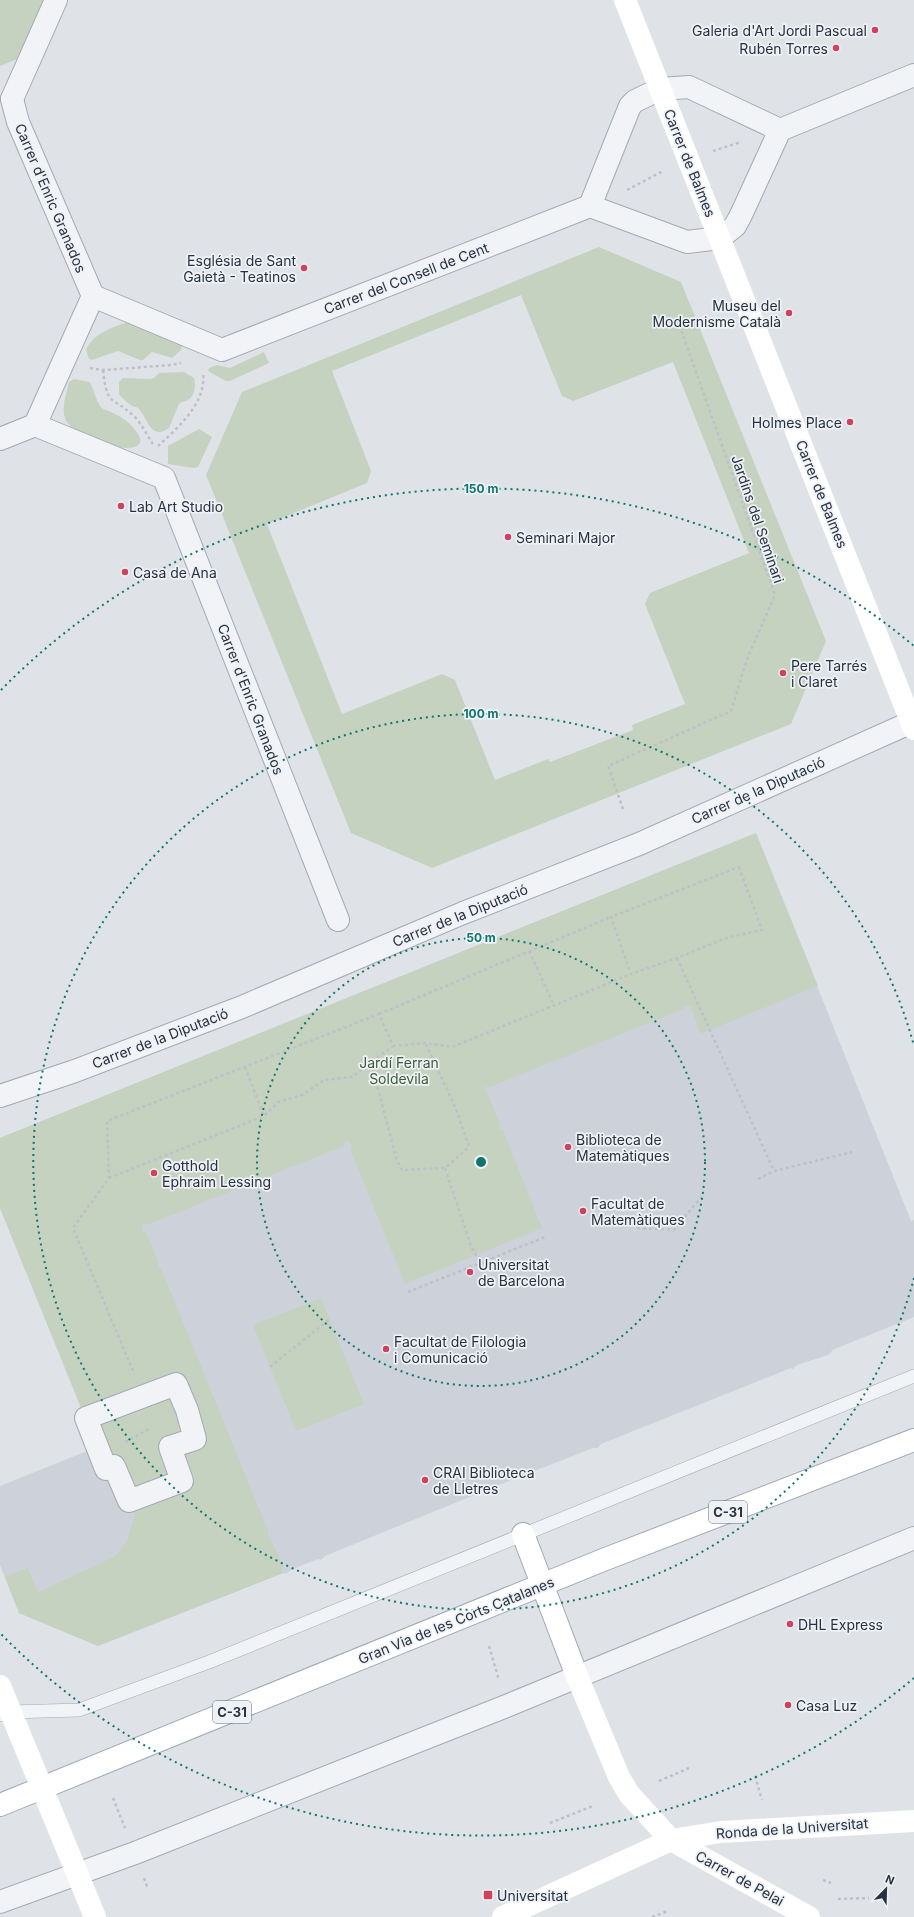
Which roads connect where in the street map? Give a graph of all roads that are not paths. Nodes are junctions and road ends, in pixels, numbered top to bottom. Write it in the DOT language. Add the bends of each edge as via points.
graph roads {
  1 [pos="56,0"];
  2 [pos="625,0"];
  3 [pos="914,75"];
  4 [pos="660,89"];
  5 [pos="6,96"];
  6 [pos="780,130"];
  7 [pos="590,206"];
  8 [pos="720,238"];
  9 [pos="93,296"];
  10 [pos="35,425"];
  11 [pos="0,439"];
  12 [pos="913,724"];
  13 [pos="338,920"];
  14 [pos="0,1096"];
  15 [pos="914,1376"];
  16 [pos="86,1418"];
  17 [pos="914,1440"];
  18 [pos="523,1534"];
  19 [pos="914,1538"];
  20 [pos="542,1585"];
  21 [pos="577,1676"];
  22 [pos="0,1686"];
  23 [pos="5,1713"];
  24 [pos="42,1789"];
  25 [pos="0,1805"];
  26 [pos="914,1821"];
  27 [pos="671,1840"];
  28 [pos="78,1874"];
  29 [pos="0,1902"];
  30 [pos="95,1917"];
  31 [pos="502,1917"];
  32 [pos="809,1917"];
  1 -- 5 [label="street"];
  2 -- 4 [label="main road, Carrer de Balmes"];
  3 -- 6 [label="street"];
  4 -- 6 [label="street, Carrer de Balmes" via="689,87"];
  4 -- 7 [label="street" via="630,106"];
  4 -- 8 [label="main road, Carrer de Balmes"];
  5 -- 9 [label="street, Carrer d'Enric Granados"];
  6 -- 8 [label="street" via="735,226"];
  7 -- 8 [label="street, Carrer de Balmes" via="687,242"];
  7 -- 9 [label="street, Carrer del Consell de Cent" via="222,350"];
  8 -- 12 [label="main road, Carrer de Balmes"];
  9 -- 10 [label="street"];
  10 -- 11 [label="street"];
  10 -- 13 [label="street, Carrer d'Enric Granados" via="164,478"];
  12 -- 14 [label="street, Carrer de la Diputació" via="639,844 456,916 242,1007 75,1071"];
  15 -- 18 [label="lane"];
  16 -- 16 [label="street" via="176,1384 195,1439 170,1447 182,1481 129,1500 114,1466 106,1469"];
  17 -- 20 [label="main road, Gran Via de les Corts Catalanes / C-31"];
  18 -- 20 [label="main road, Carrer de Pelai"];
  18 -- 23 [label="lane" via="209,1662 79,1710"];
  19 -- 21 [label="street"];
  20 -- 21 [label="main road, Carrer de Pelai"];
  20 -- 24 [label="main road, Gran Via de les Corts Catalanes / C-31"];
  21 -- 27 [label="main road, Carrer de Pelai" via="622,1783"];
  21 -- 28 [label="street"];
  22 -- 23 [label="main road"];
  23 -- 24 [label="main road"];
  24 -- 25 [label="main road, Gran Via de les Corts Catalanes / C-31"];
  24 -- 28 [label="main road"];
  26 -- 27 [label="main road, Ronda de la Universitat" via="721,1832"];
  27 -- 31 [label="main road, Ronda de la Universitat"];
  27 -- 32 [label="main road, Carrer de Pelai"];
  28 -- 29 [label="street"];
  28 -- 30 [label="main road"];
}
